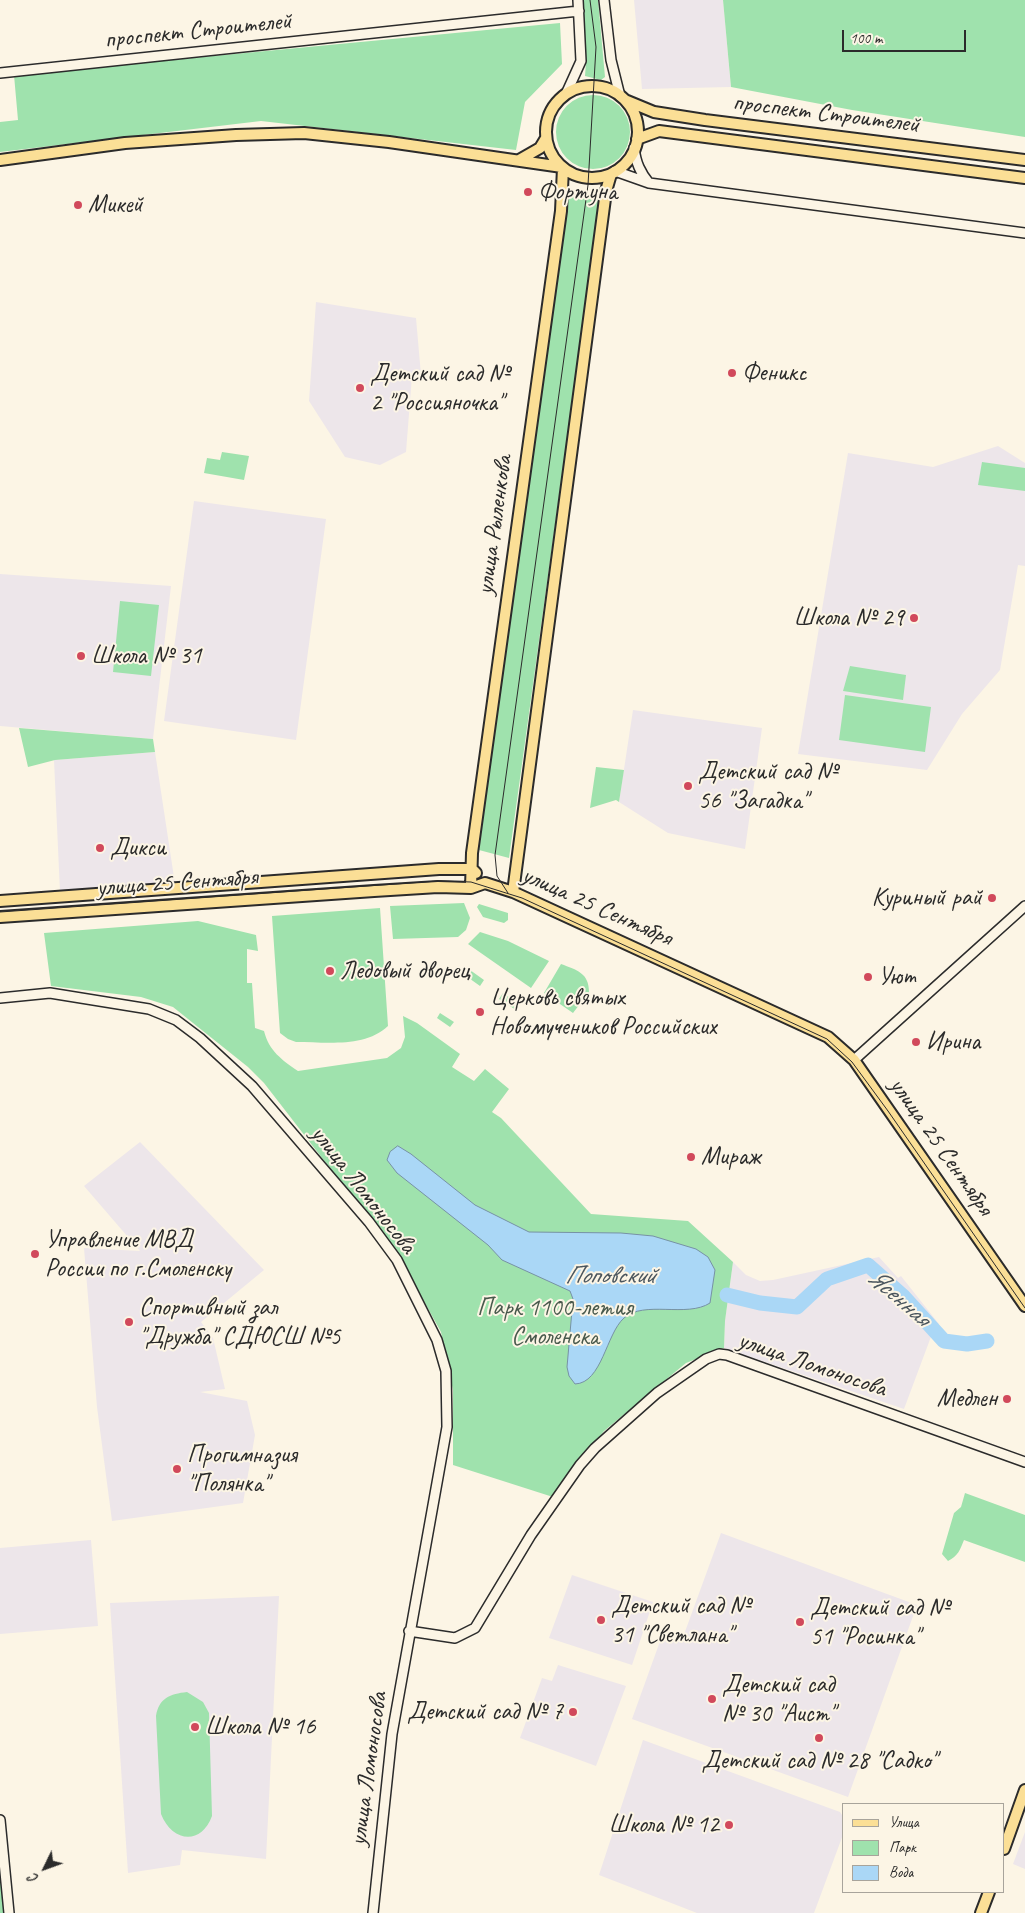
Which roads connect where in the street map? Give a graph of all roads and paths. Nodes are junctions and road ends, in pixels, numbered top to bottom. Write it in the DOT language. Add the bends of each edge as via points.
graph roads {
  1 [pos="578,0"];
  2 [pos="604,0"];
  3 [pos="579,11"];
  4 [pos="0,73"];
  5 [pos="566,94"];
  6 [pos="622,98"];
  7 [pos="546,138"];
  8 [pos="636,144"];
  9 [pos="0,160"];
  10 [pos="518,160"];
  11 [pos="1025,160"];
  12 [pos="563,168"];
  13 [pos="613,172"];
  14 [pos="1025,178"];
  15 [pos="649,183"];
  16 [pos="1025,233"];
  17 [pos="472,869"];
  18 [pos="485,883"];
  19 [pos="471,888"];
  20 [pos="513,892"];
  21 [pos="0,901"];
  22 [pos="1025,906"];
  23 [pos="0,917"];
  24 [pos="0,998"];
  25 [pos="854,1060"];
  26 [pos="1025,1306"];
  27 [pos="1025,1462"];
  28 [pos="409,1631"];
  29 [pos="1025,1790"];
  30 [pos="0,1820"];
  31 [pos="1005,1846"];
  32 [pos="988,1893"];
  33 [pos="9,1913"];
  34 [pos="373,1913"];
  35 [pos="981,1913"];
  1 -- 3 [label="street"];
  2 -- 6 [label="street" via="611,60"];
  3 -- 4 [label="street, проспект Строителей"];
  3 -- 5 [label="street" via="581,61"];
  5 -- 6 [label="main road" via="594,86 610,90"];
  5 -- 7 [label="main road" via="550,113"];
  6 -- 8 [label="main road" via="633,112 637,125"];
  6 -- 11 [label="main road, проспект Строителей" via="654,112 705,120"];
  7 -- 10 [label="main road" via="540,148"];
  7 -- 12 [label="main road" via="551,154"];
  8 -- 13 [label="main road" via="623,165"];
  8 -- 14 [label="main road, проспект Строителей" via="659,131"];
  8 -- 15 [label="street" via="635,160"];
  9 -- 10 [label="main road" via="126,143 304,133"];
  10 -- 12 [label="main road"];
  12 -- 13 [label="main road" via="588,178"];
  12 -- 17 [label="main road, улица Рыленкова" via="561,211"];
  13 -- 15 [label="street"];
  13 -- 20 [label="main road" via="606,191"];
  15 -- 16 [label="street"];
  17 -- 18 [label="main road"];
  17 -- 19 [label="main road, улица Рыленкова"];
  17 -- 21 [label="main road"];
  18 -- 19 [label="main road, улица 25 Сентября"];
  18 -- 20 [label="main road, улица 25 Сентября"];
  19 -- 23 [label="main road, улица 25 Сентября" via="438,887"];
  20 -- 25 [label="main road, улица 25 Сентября" via="828,1037"];
  22 -- 25 [label="street"];
  24 -- 28 [label="street, улица Ломоносова" via="50,993 149,1009 176,1020 252,1086 369,1222 397,1260 437,1340 446,1370 447,1427"];
  25 -- 26 [label="main road, улица 25 Сентября"];
  27 -- 28 [label="street, улица Ломоносова" via="719,1354 706,1359 657,1392 595,1448 531,1535 475,1628 455,1638"];
  28 -- 34 [label="street, улица Ломоносова" via="392,1734"];
  29 -- 31 [label="main road"];
  30 -- 33 [label="street"];
  32 -- 35 [label="main road"];
}
